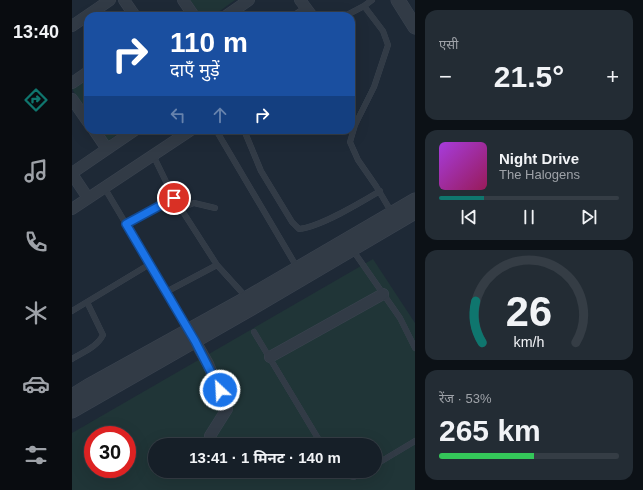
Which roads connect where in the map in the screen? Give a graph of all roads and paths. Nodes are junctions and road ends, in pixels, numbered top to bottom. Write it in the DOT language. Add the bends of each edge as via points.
graph roads {
  1 [pos="110,0"];
  2 [pos="124,0"];
  3 [pos="183,0"];
  4 [pos="249,0"];
  5 [pos="300,0"];
  6 [pos="372,0"];
  7 [pos="398,0"];
  8 [pos="364,6"];
  9 [pos="92,12"];
  10 [pos="132,12"];
  11 [pos="191,12"];
  12 [pos="232,12"];
  13 [pos="304,12"];
  14 [pos="353,12"];
  15 [pos="84,18"];
  16 [pos="72,26"];
  17 [pos="415,27"];
  18 [pos="84,75"];
  19 [pos="72,84"];
  20 [pos="72,100"];
  21 [pos="84,116"];
  22 [pos="355,125"];
  23 [pos="97,134"];
  24 [pos="129,134"];
  25 [pos="185,134"];
  26 [pos="218,134"];
  27 [pos="246,134"];
  28 [pos="352,134"];
  29 [pos="107,149"];
  30 [pos="154,155"];
  31 [pos="72,174"];
  32 [pos="104,187"];
  33 [pos="380,191"];
  34 [pos="88,198"];
  35 [pos="174,198"];
  36 [pos="415,200"];
  37 [pos="181,208"];
  38 [pos="214,208"];
  39 [pos="72,209"];
  40 [pos="415,212"];
  41 [pos="395,218"];
  42 [pos="126,224"];
  43 [pos="352,249"];
  44 [pos="150,264"];
  45 [pos="217,265"];
  46 [pos="300,273"];
  47 [pos="166,292"];
  48 [pos="383,294"];
  49 [pos="87,302"];
  50 [pos="250,303"];
  51 [pos="72,311"];
  52 [pos="254,332"];
  53 [pos="192,335"];
  54 [pos="415,348"];
  55 [pos="270,357"];
  56 [pos="72,359"];
  57 [pos="117,377"];
  58 [pos="72,396"];
  59 [pos="72,411"];
  60 [pos="210,436"];
  61 [pos="318,438"];
  62 [pos="415,441"];
  63 [pos="382,461"];
  1 -- 9 [label="street"];
  2 -- 10 [label="street"];
  3 -- 11 [label="street"];
  4 -- 12 [label="street"];
  5 -- 13 [label="street"];
  6 -- 8 [label="lane"];
  7 -- 17 [label="street"];
  8 -- 14 [label="lane"];
  8 -- 22 [label="lane" via="383,31 388,44 374,86"];
  15 -- 16 [label="street"];
  18 -- 19 [label="street"];
  20 -- 21 [label="street"];
  23 -- 29 [label="street"];
  24 -- 29 [label="street"];
  25 -- 30 [label="street"];
  26 -- 46 [label="lane"];
  27 -- 33 [label="lane" via="261,171 292,222 299,229 308,228"];
  28 -- 33 [label="lane" via="350,142 358,160"];
  29 -- 31 [label="street"];
  30 -- 32 [label="street"];
  30 -- 35 [label="lane"];
  31 -- 34 [label="street"];
  32 -- 34 [label="street"];
  32 -- 42 [label="lane"];
  33 -- 41 [label="lane"];
  34 -- 39 [label="street"];
  35 -- 37 [label="lane"];
  35 -- 42 [label="lane"];
  36 -- 41 [label="street"];
  37 -- 38 [label="lane" via="194,203"];
  37 -- 45 [label="lane"];
  40 -- 41 [label="street"];
  41 -- 43 [label="street"];
  41 -- 46 [label="street"];
  42 -- 44 [label="lane"];
  43 -- 46 [label="street"];
  43 -- 48 [label="lane"];
  44 -- 47 [label="lane"];
  44 -- 49 [label="lane"];
  45 -- 47 [label="lane"];
  45 -- 50 [label="lane"];
  46 -- 50 [label="street"];
  47 -- 53 [label="lane"];
  48 -- 54 [label="lane" via="400,318"];
  48 -- 55 [label="street"];
  49 -- 51 [label="lane"];
  49 -- 56 [label="lane" via="103,335 95,345"];
  50 -- 53 [label="street"];
  52 -- 55 [label="lane"];
  53 -- 57 [label="street"];
  53 -- 60 [label="street" via="227,409"];
  55 -- 61 [label="lane"];
  57 -- 58 [label="street"];
  57 -- 59 [label="street"];
  62 -- 63 [label="lane"];
}
